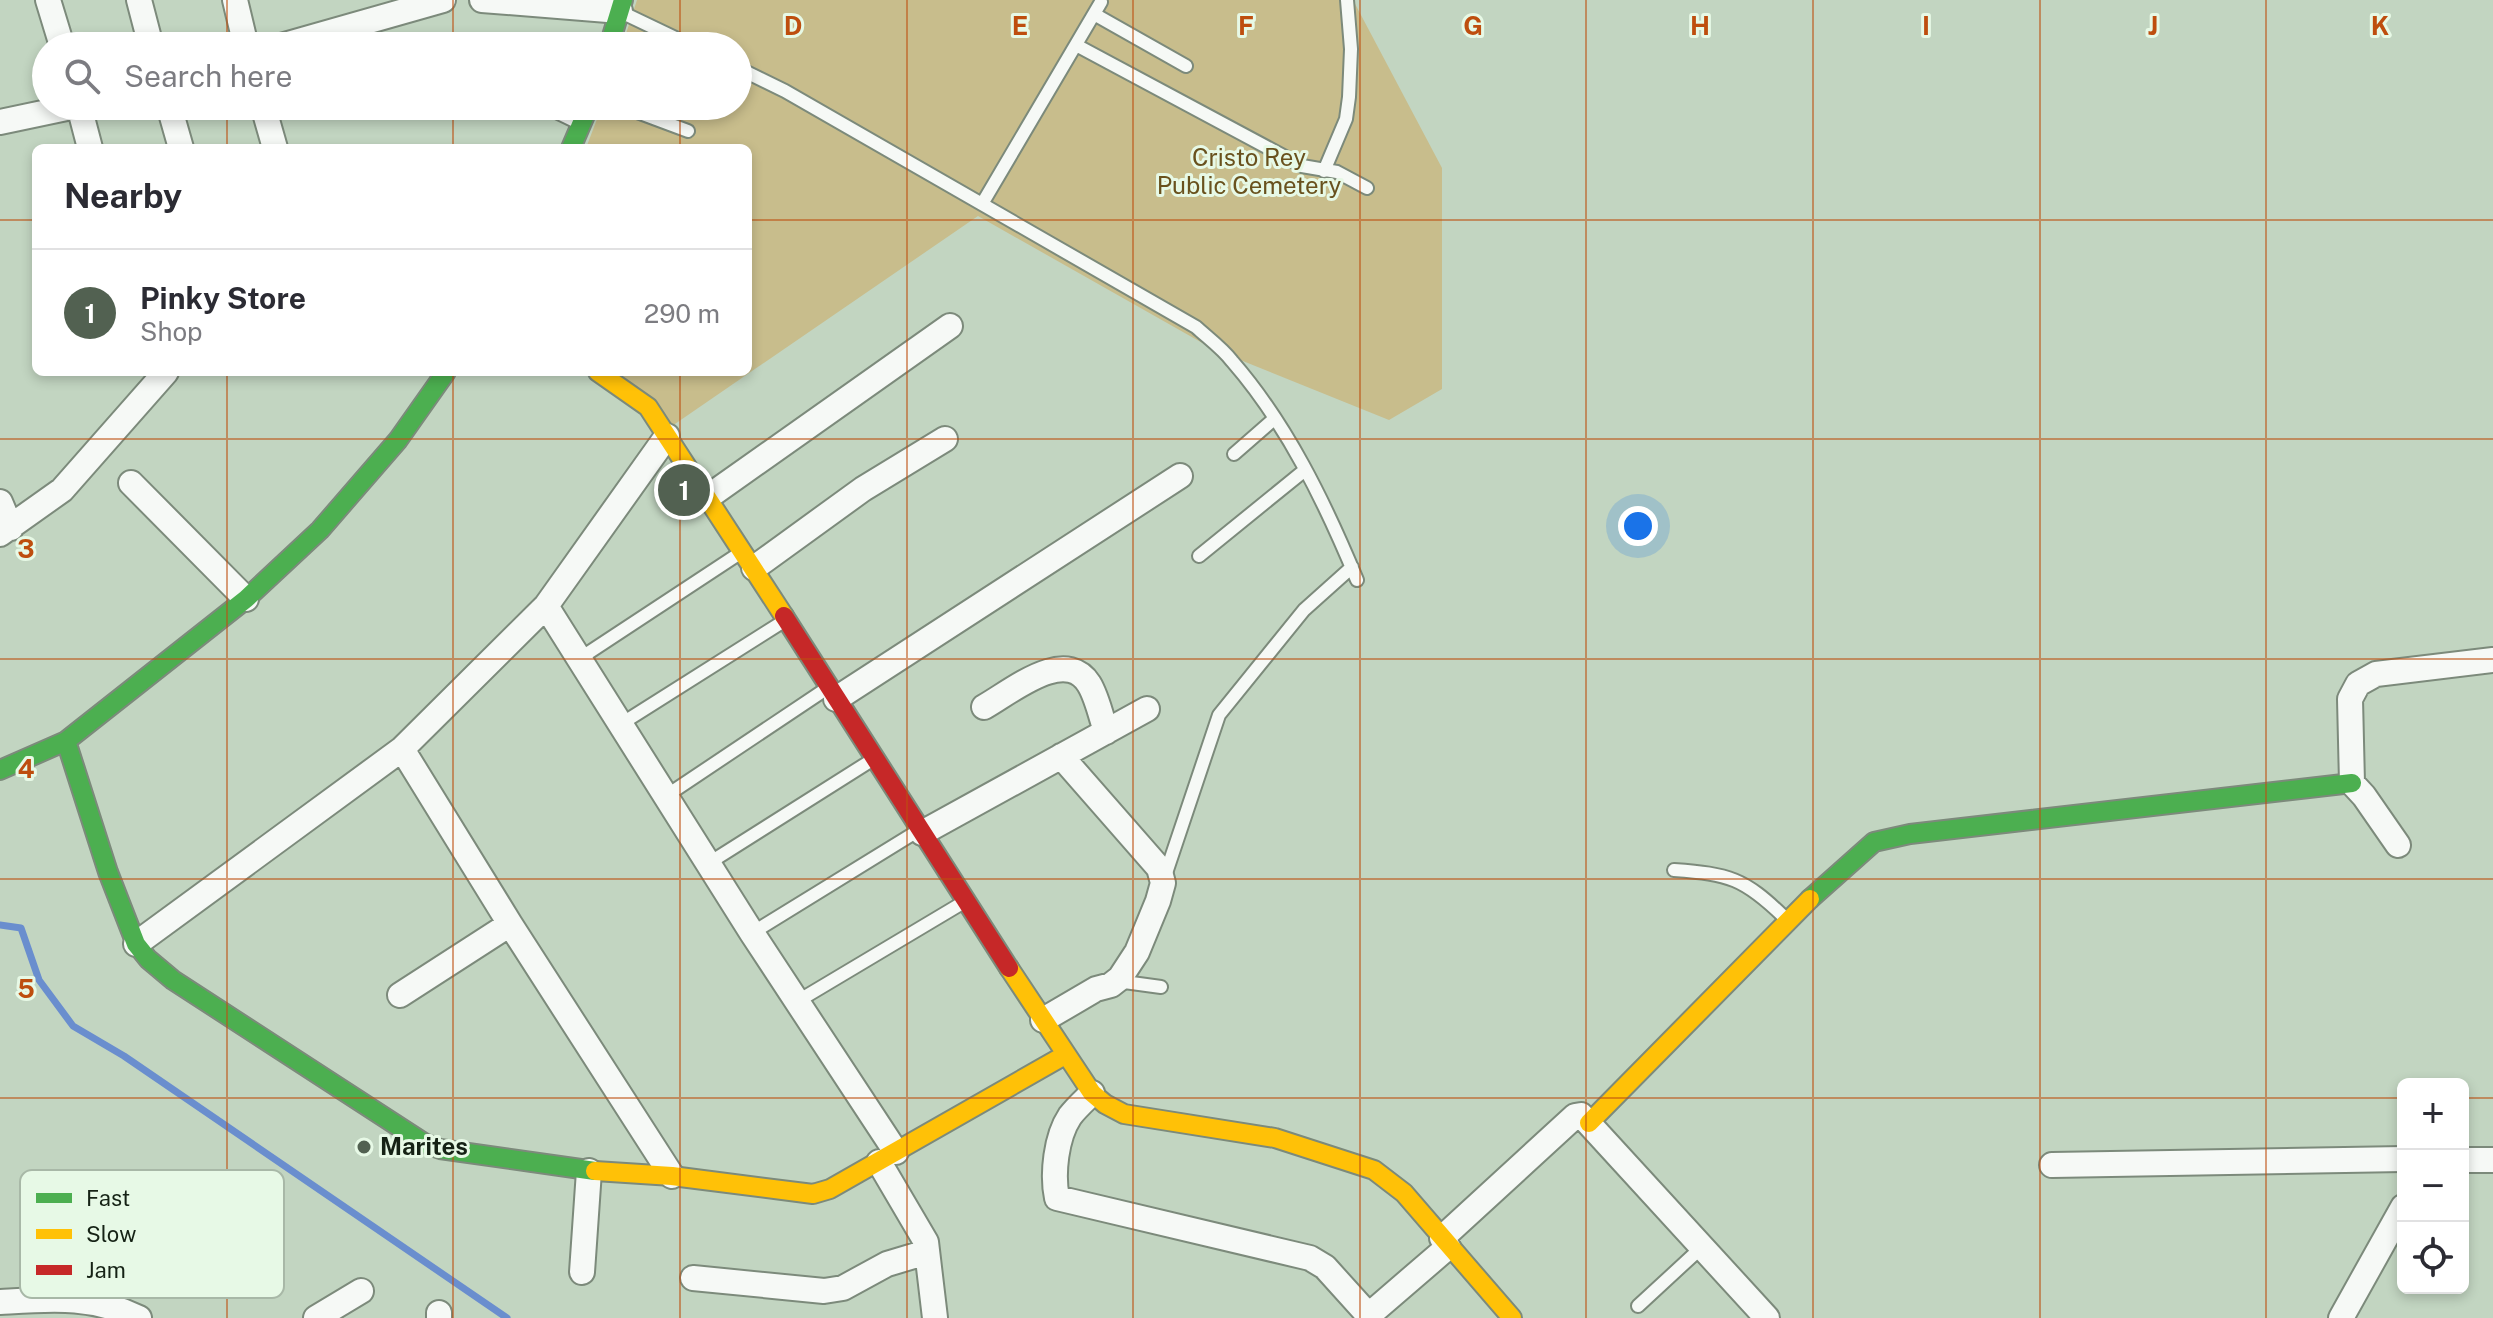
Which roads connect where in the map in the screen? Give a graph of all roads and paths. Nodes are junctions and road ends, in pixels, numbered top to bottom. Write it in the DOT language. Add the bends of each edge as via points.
graph roads {
  1 [pos="48,0"];
  2 [pos="139,0"];
  3 [pos="235,0"];
  4 [pos="482,0"];
  5 [pos="1347,0"];
  6 [pos="437,1"];
  7 [pos="1101,2"];
  8 [pos="621,6"];
  9 [pos="1094,14"];
  10 [pos="58,32"];
  11 [pos="147,32"];
  12 [pos="243,32"];
  13 [pos="330,32"];
  14 [pos="613,32"];
  15 [pos="667,32"];
  16 [pos="1076,45"];
  17 [pos="1186,66"];
  18 [pos="752,75"];
  19 [pos="32,115"];
  20 [pos="82,120"];
  21 [pos="173,120"];
  22 [pos="267,120"];
  23 [pos="572,120"];
  24 [pos="582,120"];
  25 [pos="659,120"];
  26 [pos="0,122"];
  27 [pos="580,124"];
  28 [pos="688,131"];
  29 [pos="89,144"];
  30 [pos="180,144"];
  31 [pos="274,144"];
  32 [pos="572,144"];
  33 [pos="1324,171"];
  34 [pos="1367,188"];
  35 [pos="982,204"];
  36 [pos="950,326"];
  37 [pos="162,376"];
  38 [pos="443,376"];
  39 [pos="604,376"];
  40 [pos="1274,419"];
  41 [pos="667,436"];
  42 [pos="945,439"];
  43 [pos="1234,454"];
  44 [pos="1305,470"];
  45 [pos="1180,476"];
  46 [pos="131,483"];
  47 [pos="708,497"];
  48 [pos="0,502"];
  49 [pos="6,531"];
  50 [pos="1199,556"];
  51 [pos="748,560"];
  52 [pos="1352,567"];
  53 [pos="1357,580"];
  54 [pos="246,599"];
  55 [pos="546,606"];
  56 [pos="786,620"];
  57 [pos="579,659"];
  58 [pos="2493,660"];
  59 [pos="832,693"];
  60 [pos="984,707"];
  61 [pos="1147,709"];
  62 [pos="621,724"];
  63 [pos="1106,732"];
  64 [pos="66,741"];
  65 [pos="402,749"];
  66 [pos="1061,756"];
  67 [pos="874,759"];
  68 [pos="0,770"];
  69 [pos="2352,783"];
  70 [pos="666,796"];
  71 [pos="921,832"];
  72 [pos="2398,845"];
  73 [pos="709,863"];
  74 [pos="1674,870"];
  75 [pos="1163,883"];
  76 [pos="965,901"];
  77 [pos="1787,920"];
  78 [pos="510,924"];
  79 [pos="752,933"];
  80 [pos="136,944"];
  81 [pos="1116,981"];
  82 [pos="1161,987"];
  83 [pos="400,995"];
  84 [pos="798,1001"];
  85 [pos="1043,1020"];
  86 [pos="1065,1055"];
  87 [pos="1092,1093"];
  88 [pos="1589,1123"];
  89 [pos="887,1157"];
  90 [pos="2397,1159"];
  91 [pos="2469,1160"];
  92 [pos="2493,1160"];
  93 [pos="2052,1165"];
  94 [pos="589,1171"];
  95 [pos="672,1176"];
  96 [pos="2397,1218"];
  97 [pos="1445,1242"];
  98 [pos="1702,1247"];
  99 [pos="927,1252"];
  100 [pos="582,1272"];
  101 [pos="693,1278"];
  102 [pos="361,1291"];
  103 [pos="0,1302"];
  104 [pos="1638,1306"];
  105 [pos="1370,1317"];
  106 [pos="139,1318"];
  107 [pos="316,1318"];
  108 [pos="935,1318"];
  109 [pos="1512,1318"];
  110 [pos="1767,1318"];
  111 [pos="2341,1318"];
  1 -- 10 [label="street"];
  2 -- 11 [label="street"];
  3 -- 12 [label="street"];
  4 -- 8 [label="street"];
  5 -- 33 [label="lane" via="1349,97 1346,119"];
  6 -- 13 [label="street"];
  7 -- 9 [label="lane"];
  8 -- 14 [label="street"];
  8 -- 15 [label="lane"];
  9 -- 16 [label="lane"];
  9 -- 17 [label="lane"];
  16 -- 33 [label="lane" via="1302,166"];
  16 -- 35 [label="lane"];
  18 -- 35 [label="lane"];
  19 -- 26 [label="street"];
  20 -- 29 [label="street"];
  21 -- 30 [label="street"];
  22 -- 31 [label="street"];
  23 -- 27 [label="lane"];
  24 -- 27 [label="street"];
  25 -- 28 [label="lane"];
  27 -- 32 [label="street"];
  33 -- 34 [label="lane"];
  35 -- 40 [label="lane" via="1196,327 1230,358"];
  36 -- 47 [label="street"];
  37 -- 49 [label="street" via="62,490"];
  38 -- 54 [label="street" via="398,440 320,530"];
  39 -- 41 [label="street" via="648,407"];
  40 -- 43 [label="lane"];
  40 -- 44 [label="lane"];
  41 -- 47 [label="street"];
  41 -- 55 [label="street"];
  42 -- 51 [label="street"];
  44 -- 50 [label="lane"];
  44 -- 52 [label="lane"];
  45 -- 59 [label="street"];
  46 -- 54 [label="street"];
  47 -- 51 [label="street"];
  48 -- 49 [label="street"];
  51 -- 56 [label="street"];
  51 -- 57 [label="lane"];
  52 -- 53 [label="lane"];
  52 -- 75 [label="lane" via="1304,610 1219,715"];
  54 -- 64 [label="street"];
  55 -- 57 [label="street"];
  55 -- 65 [label="street"];
  56 -- 59 [label="street"];
  56 -- 62 [label="lane"];
  57 -- 62 [label="street"];
  58 -- 69 [label="street" via="2376,674 2358,684 2350,699"];
  59 -- 67 [label="street"];
  59 -- 70 [label="lane"];
  60 -- 63 [label="street" via="1049,670 1065,667 1091,686"];
  61 -- 63 [label="street"];
  62 -- 70 [label="street"];
  63 -- 66 [label="street"];
  64 -- 68 [label="street"];
  64 -- 80 [label="street"];
  65 -- 78 [label="street"];
  65 -- 80 [label="street"];
  66 -- 71 [label="street"];
  66 -- 75 [label="street" via="1159,868"];
  67 -- 71 [label="street"];
  67 -- 73 [label="lane"];
  69 -- 72 [label="street"];
  69 -- 77 [label="street" via="1891,837 1874,842"];
  70 -- 73 [label="street"];
  71 -- 76 [label="street"];
  71 -- 79 [label="lane"];
  73 -- 79 [label="street"];
  74 -- 77 [label="lane" via="1717,873 1740,882"];
  75 -- 81 [label="street" via="1137,952"];
  76 -- 84 [label="lane"];
  76 -- 85 [label="street"];
  77 -- 88 [label="street"];
  78 -- 83 [label="street"];
  78 -- 95 [label="street"];
  79 -- 84 [label="street"];
  80 -- 94 [label="street" via="173,980 424,1143"];
  81 -- 82 [label="lane"];
  81 -- 85 [label="street"];
  84 -- 89 [label="street"];
  85 -- 86 [label="street"];
  86 -- 87 [label="street"];
  86 -- 89 [label="street"];
  87 -- 97 [label="street" via="1124,1114 1275,1138 1374,1170 1405,1193"];
  87 -- 105 [label="street" via="1069,1117 1061,1140 1057,1198 1310,1258 1325,1267"];
  88 -- 97 [label="street" via="1575,1116"];
  88 -- 98 [label="street"];
  89 -- 95 [label="street" via="813,1194"];
  89 -- 99 [label="street"];
  90 -- 93 [label="street"];
  91 -- 92 [label="street"];
  94 -- 95 [label="street"];
  94 -- 100 [label="street"];
  96 -- 111 [label="street"];
  97 -- 105 [label="street"];
  97 -- 109 [label="street"];
  98 -- 104 [label="lane"];
  98 -- 110 [label="street"];
  99 -- 101 [label="street" via="824,1291"];
  99 -- 108 [label="street"];
  102 -- 107 [label="street"];
  103 -- 106 [label="street" via="67,1298 113,1306"];
}
